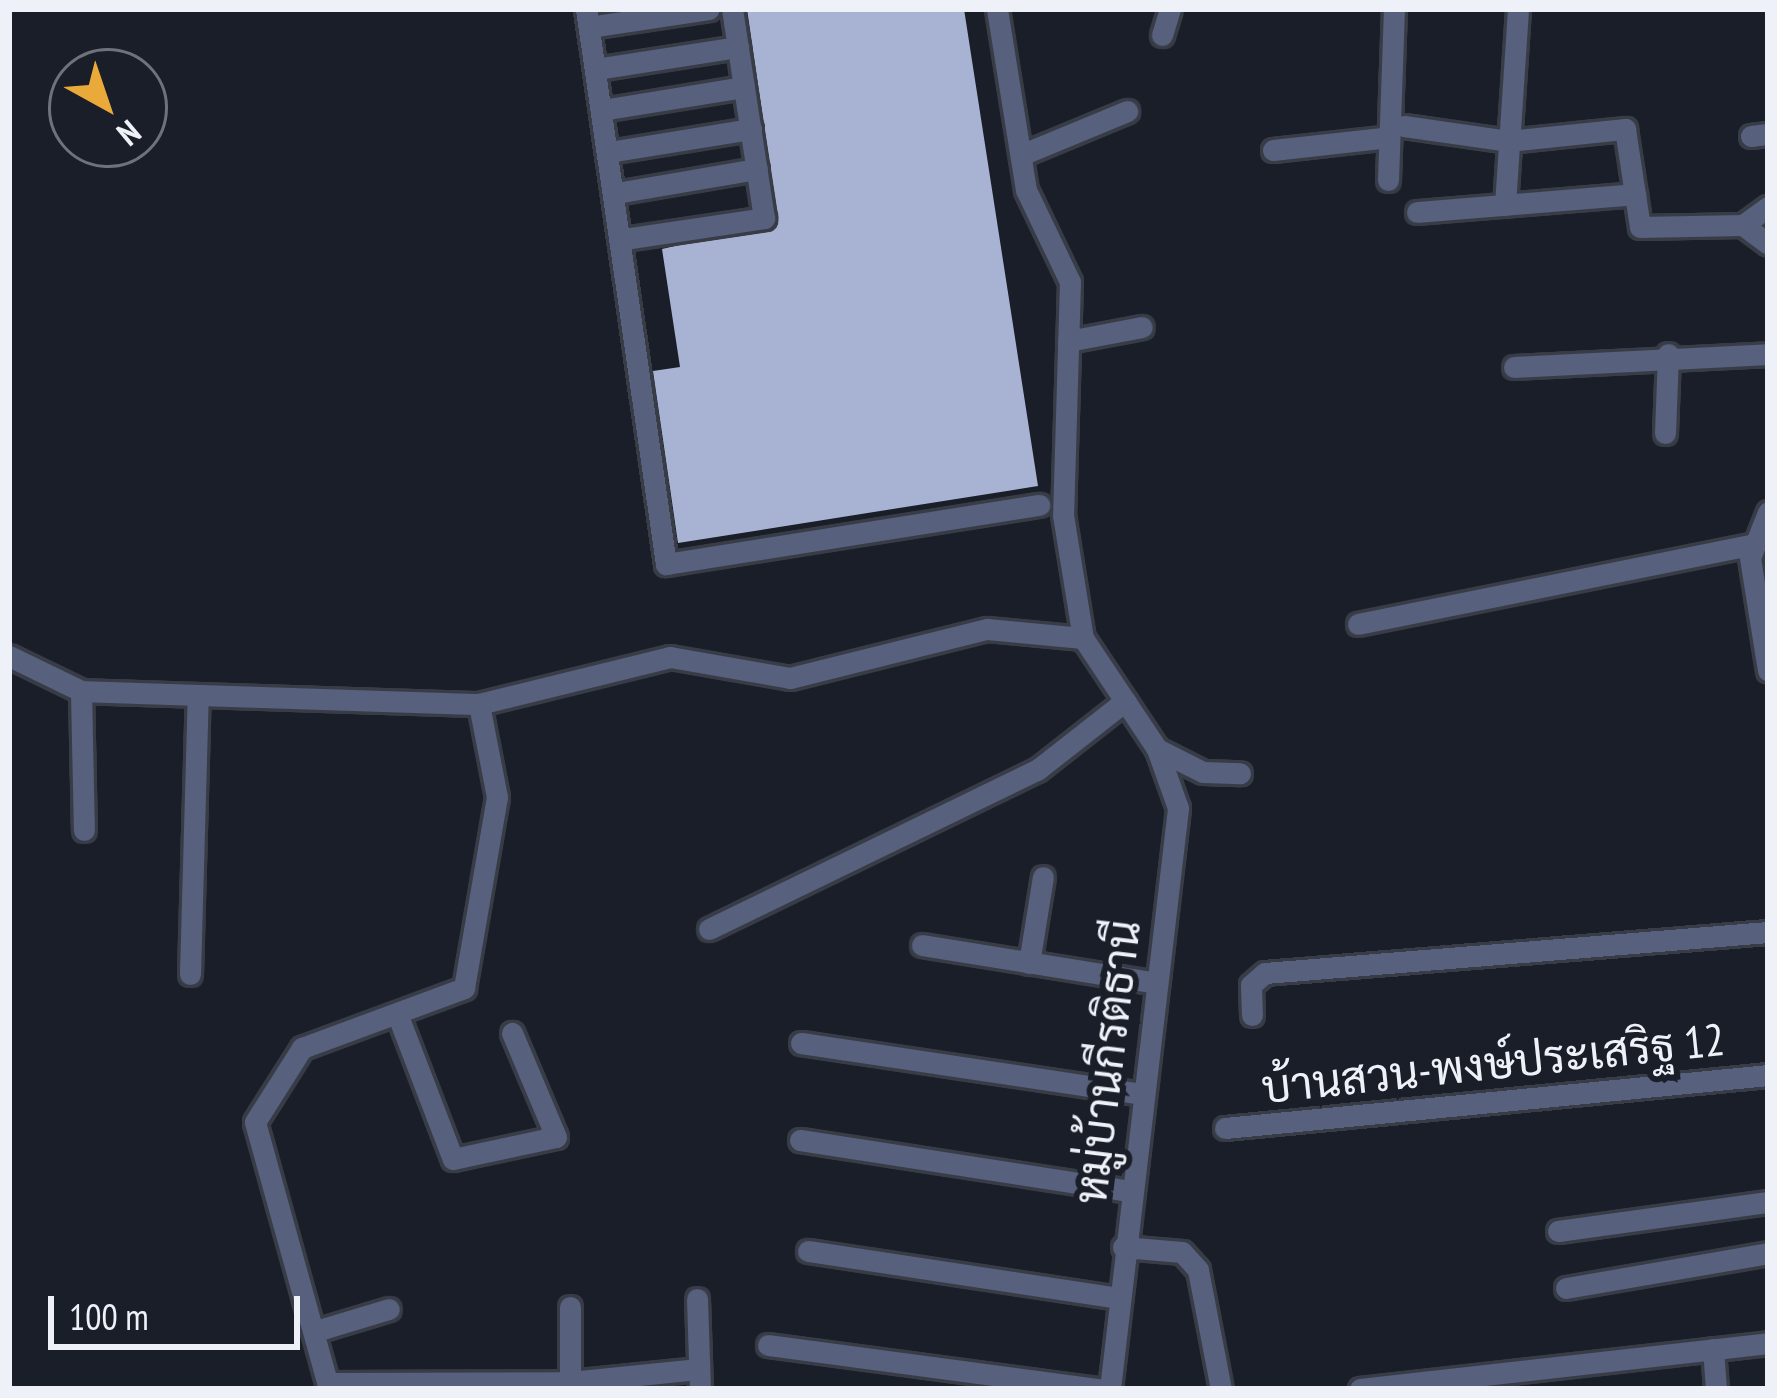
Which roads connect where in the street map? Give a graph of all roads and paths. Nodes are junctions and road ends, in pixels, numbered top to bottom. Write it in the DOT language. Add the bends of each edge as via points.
graph roads {
  1 [pos="709,9"];
  2 [pos="733,9"];
  3 [pos="997,9"];
  4 [pos="1170,9"];
  5 [pos="1394,9"];
  6 [pos="1518,9"];
  7 [pos="588,18"];
  8 [pos="1162,35"];
  9 [pos="738,46"];
  10 [pos="596,69"];
  11 [pos="744,87"];
  12 [pos="602,110"];
  13 [pos="1126,111"];
  14 [pos="1404,126"];
  15 [pos="751,129"];
  16 [pos="1382,138"];
  17 [pos="1508,141"];
  18 [pos="1274,150"];
  19 [pos="609,152"];
  20 [pos="1021,155"];
  21 [pos="757,170"];
  22 [pos="1388,180"];
  23 [pos="616,193"];
  24 [pos="1635,194"];
  25 [pos="1505,205"];
  26 [pos="1768,207"];
  27 [pos="1417,212"];
  28 [pos="1743,224"];
  29 [pos="624,239"];
  30 [pos="1768,244"];
  31 [pos="1142,327"];
  32 [pos="1068,341"];
  33 [pos="1668,354"];
  34 [pos="1768,354"];
  35 [pos="1514,367"];
  36 [pos="1665,433"];
  37 [pos="1039,505"];
  38 [pos="1759,526"];
  39 [pos="1358,624"];
  40 [pos="1083,638"];
  41 [pos="9,656"];
  42 [pos="1768,670"];
  43 [pos="81,692"];
  44 [pos="198,695"];
  45 [pos="1125,701"];
  46 [pos="478,704"];
  47 [pos="1157,749"];
  48 [pos="1240,773"];
  49 [pos="84,830"];
  50 [pos="1043,877"];
  51 [pos="709,929"];
  52 [pos="1768,932"];
  53 [pos="922,945"];
  54 [pos="1029,963"];
  55 [pos="190,974"];
  56 [pos="1156,983"];
  57 [pos="1252,1015"];
  58 [pos="398,1016"];
  59 [pos="512,1033"];
  60 [pos="801,1043"];
  61 [pos="1768,1075"];
  62 [pos="1143,1094"];
  63 [pos="1226,1128"];
  64 [pos="800,1140"];
  65 [pos="1131,1192"];
  66 [pos="1768,1202"];
  67 [pos="1558,1231"];
  68 [pos="1123,1247"];
  69 [pos="808,1251"];
  70 [pos="1768,1253"];
  71 [pos="1566,1288"];
  72 [pos="1117,1298"];
  73 [pos="698,1299"];
  74 [pos="570,1306"];
  75 [pos="389,1309"];
  76 [pos="316,1331"];
  77 [pos="1768,1343"];
  78 [pos="768,1345"];
  79 [pos="1713,1349"];
  80 [pos="699,1379"];
  81 [pos="1491,1381"];
  82 [pos="328,1386"];
  83 [pos="461,1386"];
  84 [pos="570,1386"];
  85 [pos="1099,1389"];
  86 [pos="1109,1389"];
  87 [pos="1221,1389"];
  88 [pos="1360,1389"];
  89 [pos="1717,1389"];
  1 -- 7 [label="street"];
  2 -- 9 [label="street"];
  3 -- 20 [label="street"];
  4 -- 8 [label="street"];
  5 -- 16 [label="street"];
  6 -- 17 [label="street"];
  7 -- 10 [label="street"];
  9 -- 10 [label="street"];
  9 -- 11 [label="street"];
  10 -- 12 [label="street"];
  11 -- 12 [label="street"];
  11 -- 15 [label="street"];
  12 -- 19 [label="street"];
  13 -- 20 [label="street"];
  14 -- 17 [label="street"];
  15 -- 19 [label="street"];
  15 -- 21 [label="street"];
  16 -- 18 [label="street"];
  16 -- 22 [label="street"];
  17 -- 24 [label="street" via="1625,129"];
  17 -- 25 [label="street"];
  19 -- 23 [label="street"];
  20 -- 32 [label="street" via="1070,282"];
  21 -- 23 [label="street"];
  21 -- 29 [label="street" via="764,218"];
  23 -- 29 [label="street"];
  24 -- 25 [label="street"];
  24 -- 28 [label="street" via="1640,227"];
  25 -- 27 [label="street"];
  26 -- 28 [label="street"];
  28 -- 30 [label="street"];
  29 -- 37 [label="street" via="666,564"];
  31 -- 32 [label="street"];
  32 -- 40 [label="street" via="1063,515"];
  33 -- 34 [label="street"];
  33 -- 35 [label="street"];
  33 -- 36 [label="street"];
  38 -- 39 [label="street"];
  38 -- 42 [label="street"];
  40 -- 45 [label="street, หมู่บ้านกีรติธานี"];
  40 -- 46 [label="street" via="988,629 790,679 670,657"];
  41 -- 43 [label="street"];
  43 -- 44 [label="street"];
  43 -- 49 [label="street"];
  44 -- 46 [label="street"];
  44 -- 55 [label="street"];
  45 -- 47 [label="street, หมู่บ้านกีรติธานี"];
  45 -- 51 [label="street" via="1037,770"];
  46 -- 58 [label="street" via="497,797 464,988"];
  47 -- 48 [label="street" via="1203,772"];
  47 -- 56 [label="street, หมู่บ้านกีรติธานี" via="1178,808"];
  50 -- 54 [label="street"];
  52 -- 57 [label="street" via="1265,974 1251,985"];
  53 -- 54 [label="street"];
  54 -- 56 [label="street"];
  56 -- 62 [label="street, หมู่บ้านกีรติธานี"];
  58 -- 59 [label="street" via="453,1159 556,1137"];
  58 -- 76 [label="street" via="302,1048 255,1122"];
  60 -- 62 [label="street"];
  61 -- 63 [label="street, บ้านสวน-พงษ์ประเสริฐ 12"];
  62 -- 65 [label="street, หมู่บ้านกีรติธานี"];
  64 -- 65 [label="street"];
  65 -- 68 [label="street, หมู่บ้านกีรติธานี"];
  66 -- 67 [label="street"];
  68 -- 72 [label="street, หมู่บ้านกีรติธานี"];
  68 -- 87 [label="street" via="1182,1252 1198,1270"];
  69 -- 72 [label="street"];
  70 -- 71 [label="street"];
  72 -- 86 [label="street, หมู่บ้านกีรติธานี"];
  73 -- 80 [label="street"];
  74 -- 84 [label="street"];
  75 -- 76 [label="street"];
  76 -- 82 [label="street"];
  77 -- 79 [label="street"];
  78 -- 85 [label="street"];
  79 -- 81 [label="street"];
  79 -- 89 [label="street"];
  80 -- 84 [label="street"];
  81 -- 88 [label="street"];
  82 -- 83 [label="street"];
  83 -- 84 [label="street"];
}
